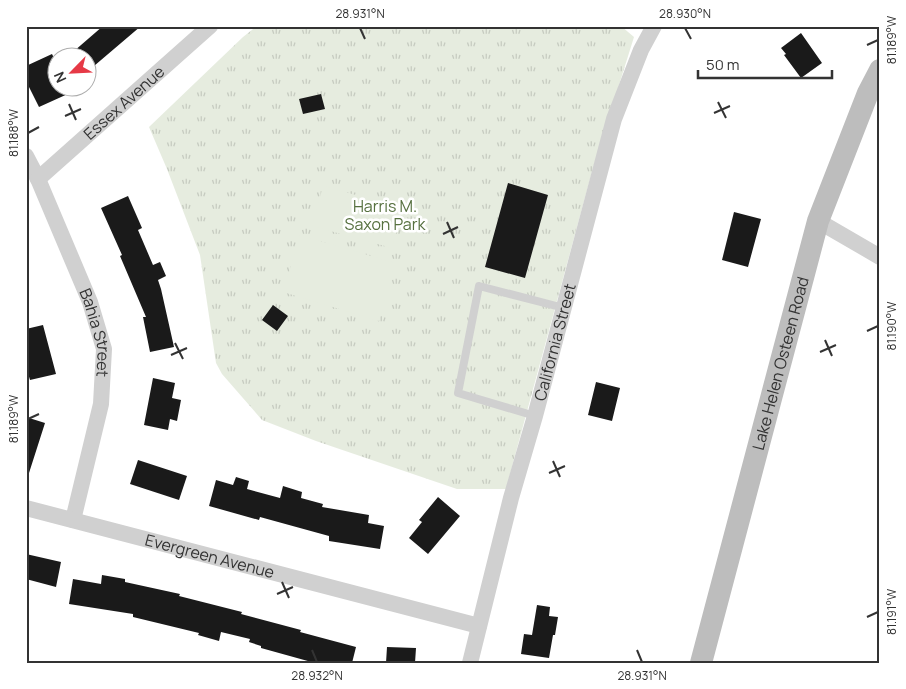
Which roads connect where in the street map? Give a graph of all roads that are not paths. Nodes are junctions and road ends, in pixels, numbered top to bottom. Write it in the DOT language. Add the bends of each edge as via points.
graph roads {
  1 [pos="210,26"];
  2 [pos="654,26"];
  3 [pos="880,70"];
  4 [pos="26,156"];
  5 [pos="38,180"];
  6 [pos="818,222"];
  7 [pos="880,257"];
  8 [pos="564,308"];
  9 [pos="535,416"];
  10 [pos="26,508"];
  11 [pos="73,520"];
  12 [pos="480,626"];
  13 [pos="470,663"];
  14 [pos="701,663"];
  1 -- 5 [label="street, Essex Avenue"];
  2 -- 8 [label="street, California Street" via="614,119"];
  3 -- 6 [label="street, Lake Helen Osteen Road"];
  4 -- 5 [label="street, Bahia Street"];
  5 -- 11 [label="street, Bahia Street" via="90,302 104,349 102,404"];
  6 -- 7 [label="street"];
  6 -- 14 [label="street, Lake Helen Osteen Road"];
  8 -- 9 [label="street, California Street"];
  8 -- 9 [label="lane" via="479,286 458,393"];
  9 -- 12 [label="street, California Street"];
  10 -- 11 [label="street, Evergreen Avenue"];
  11 -- 12 [label="street, Evergreen Avenue"];
  12 -- 13 [label="street, California Street"];
}
